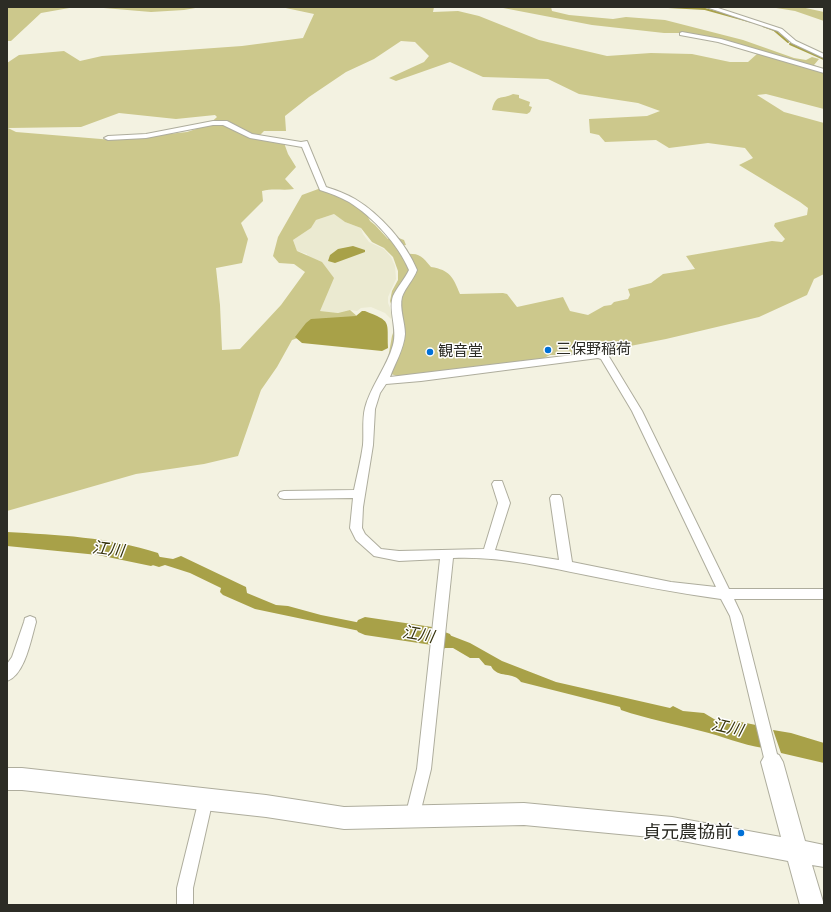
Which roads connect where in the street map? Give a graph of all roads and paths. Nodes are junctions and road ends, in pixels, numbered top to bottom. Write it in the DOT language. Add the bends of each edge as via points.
graph roads {
  1 [pos="709,7"];
  2 [pos="682,34"];
  3 [pos="824,56"];
  4 [pos="824,71"];
  5 [pos="108,138"];
  6 [pos="383,381"];
  7 [pos="498,484"];
  8 [pos="360,494"];
  9 [pos="284,495"];
  10 [pos="556,498"];
  11 [pos="446,554"];
  12 [pos="488,554"];
  13 [pos="566,566"];
  14 [pos="726,594"];
  15 [pos="824,594"];
  16 [pos="30,622"];
  17 [pos="7,675"];
  18 [pos="772,762"];
  19 [pos="7,779"];
  20 [pos="206,799"];
  21 [pos="413,817"];
  22 [pos="796,850"];
  23 [pos="824,856"];
  24 [pos="184,905"];
  25 [pos="812,905"];
  1 -- 3 [label="street" via="780,30 794,42"];
  2 -- 4 [label="street" via="718,40"];
  5 -- 6 [label="street" via="146,136 224,123 250,136 304,144 323,188 346,197 361,207 390,237 411,264 412,275 398,296 398,345"];
  6 -- 8 [label="street" via="370,409 368,445"];
  6 -- 14 [label="street" via="598,355 605,357 637,411"];
  7 -- 12 [label="street" via="504,502"];
  8 -- 9 [label="street"];
  8 -- 11 [label="street" via="356,528 360,537 378,553 399,556"];
  10 -- 13 [label="street"];
  11 -- 12 [label="street"];
  11 -- 21 [label="street" via="424,769"];
  12 -- 13 [label="street"];
  13 -- 14 [label="street" via="671,587"];
  14 -- 15 [label="street"];
  14 -- 18 [label="street" via="736,616"];
  16 -- 17 [label="street" via="18,660"];
  18 -- 22 [label="street"];
  19 -- 20 [label="street"];
  20 -- 21 [label="street" via="344,818"];
  20 -- 24 [label="street" via="185,888"];
  21 -- 22 [label="street" via="524,814 672,828"];
  22 -- 23 [label="street"];
  22 -- 25 [label="street"];
}
